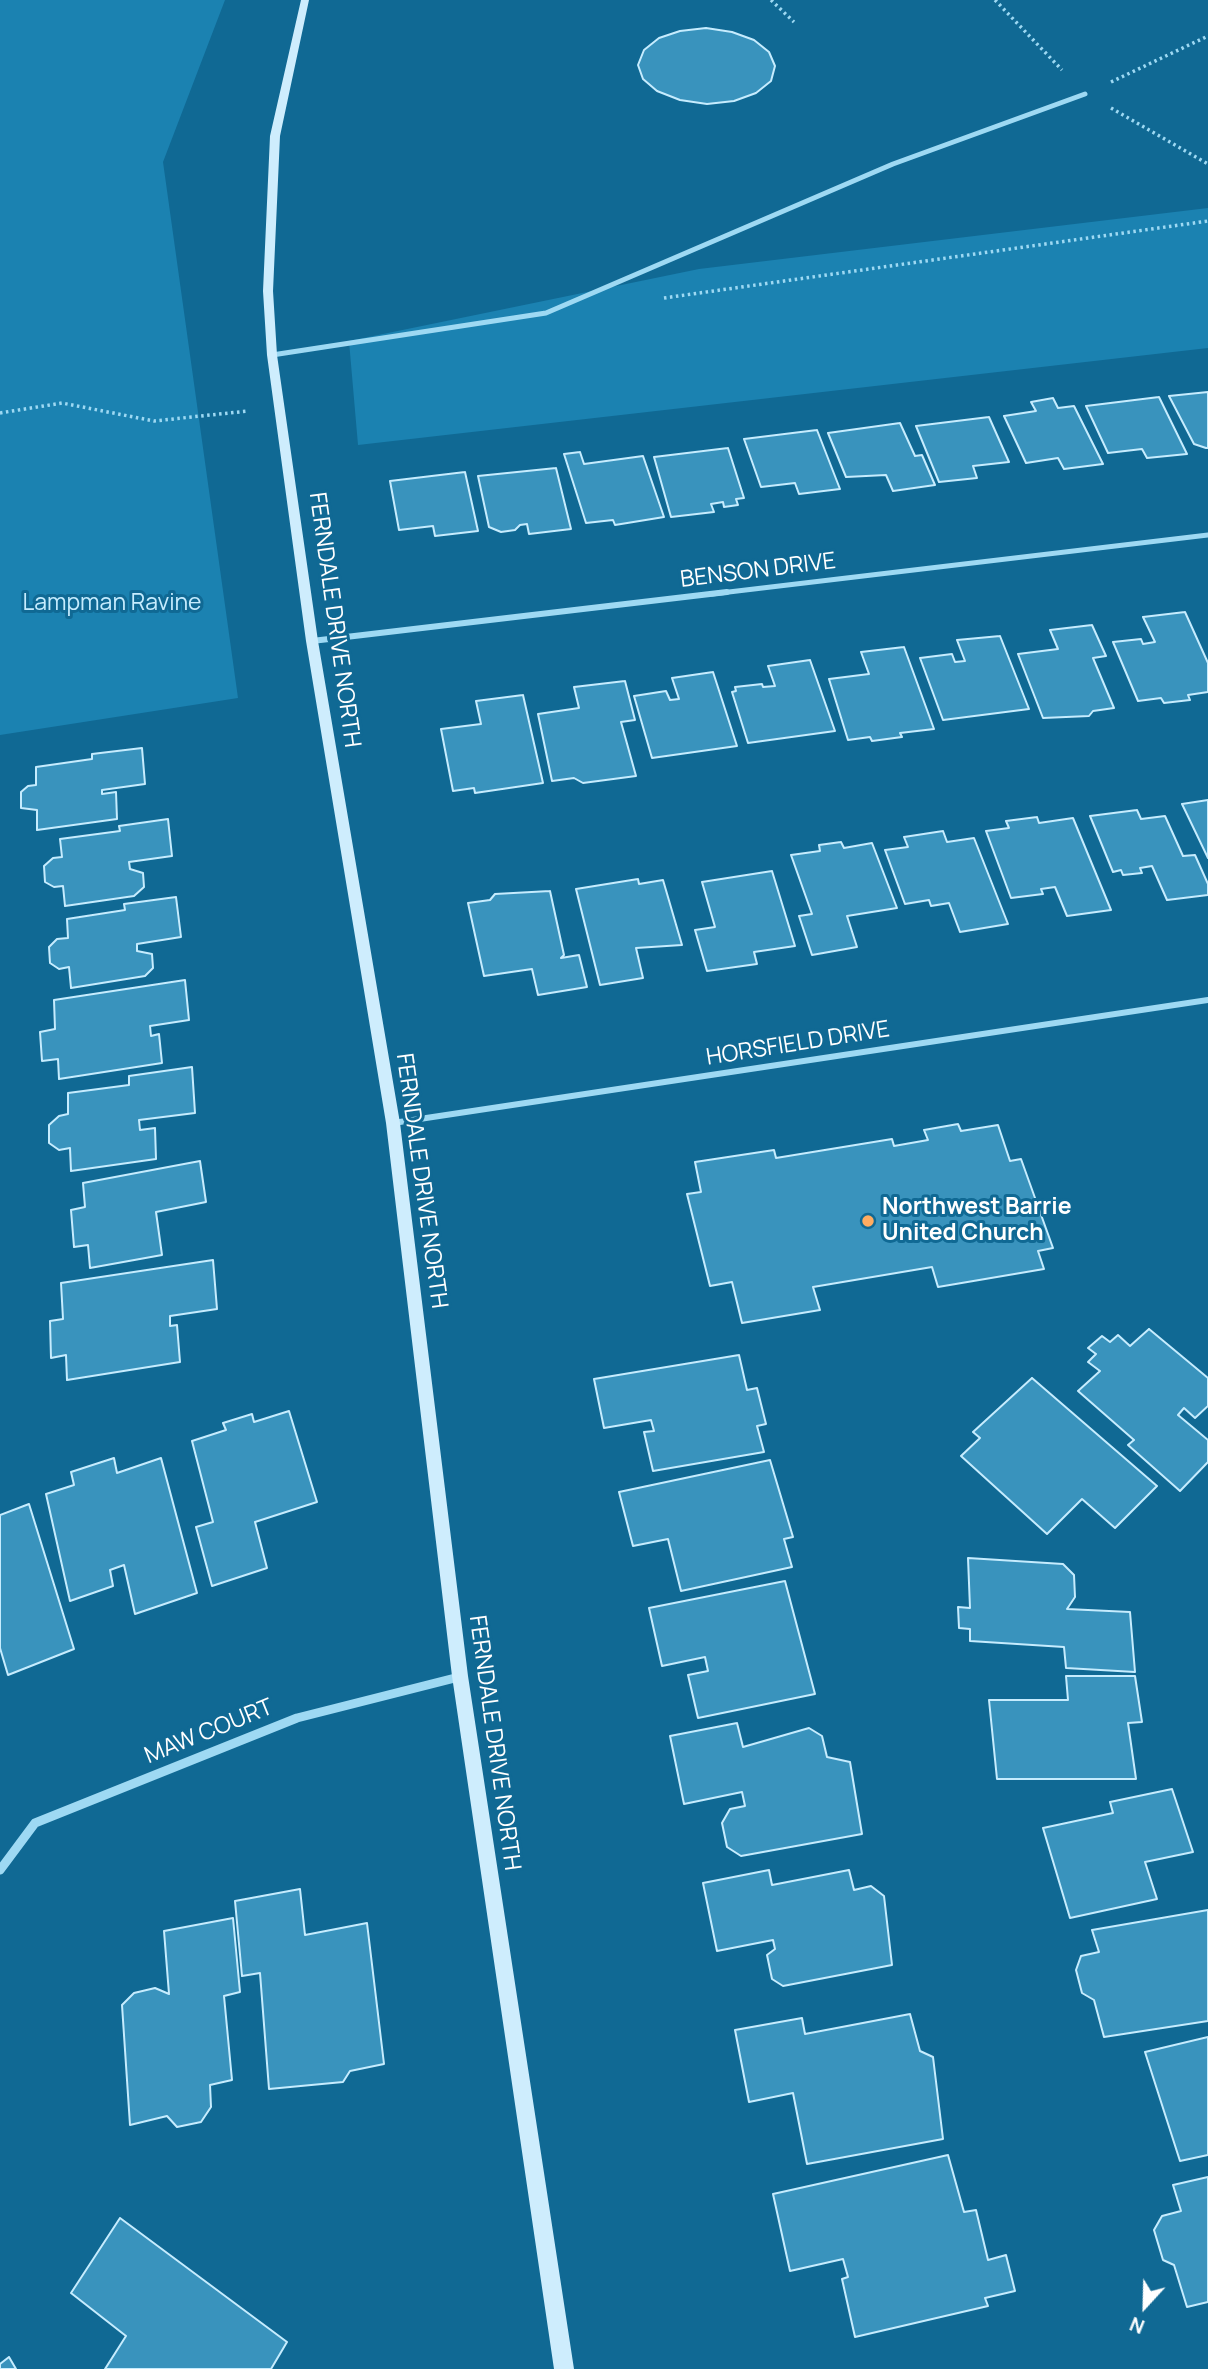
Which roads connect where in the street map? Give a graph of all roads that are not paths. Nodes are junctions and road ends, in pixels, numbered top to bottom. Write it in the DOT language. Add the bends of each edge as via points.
graph roads {
  1 [pos="305,0"];
  2 [pos="1086,94"];
  3 [pos="272,355"];
  4 [pos="1208,535"];
  5 [pos="312,641"];
  6 [pos="1208,1000"];
  7 [pos="393,1123"];
  8 [pos="460,1676"];
  9 [pos="0,1870"];
  10 [pos="564,2369"];
  1 -- 3 [label="main road, FERNDALE DRIVE NORTH" via="275,136 268,291"];
  2 -- 3 [label="street" via="893,164 546,313"];
  3 -- 5 [label="main road, FERNDALE DRIVE NORTH"];
  4 -- 5 [label="street, BENSON DRIVE"];
  5 -- 7 [label="main road, FERNDALE DRIVE NORTH"];
  6 -- 7 [label="street, HORSFIELD DRIVE"];
  7 -- 8 [label="main road, FERNDALE DRIVE NORTH"];
  8 -- 9 [label="street, MAW COURT" via="297,1718 35,1823"];
  8 -- 10 [label="main road, FERNDALE DRIVE NORTH"];
}
